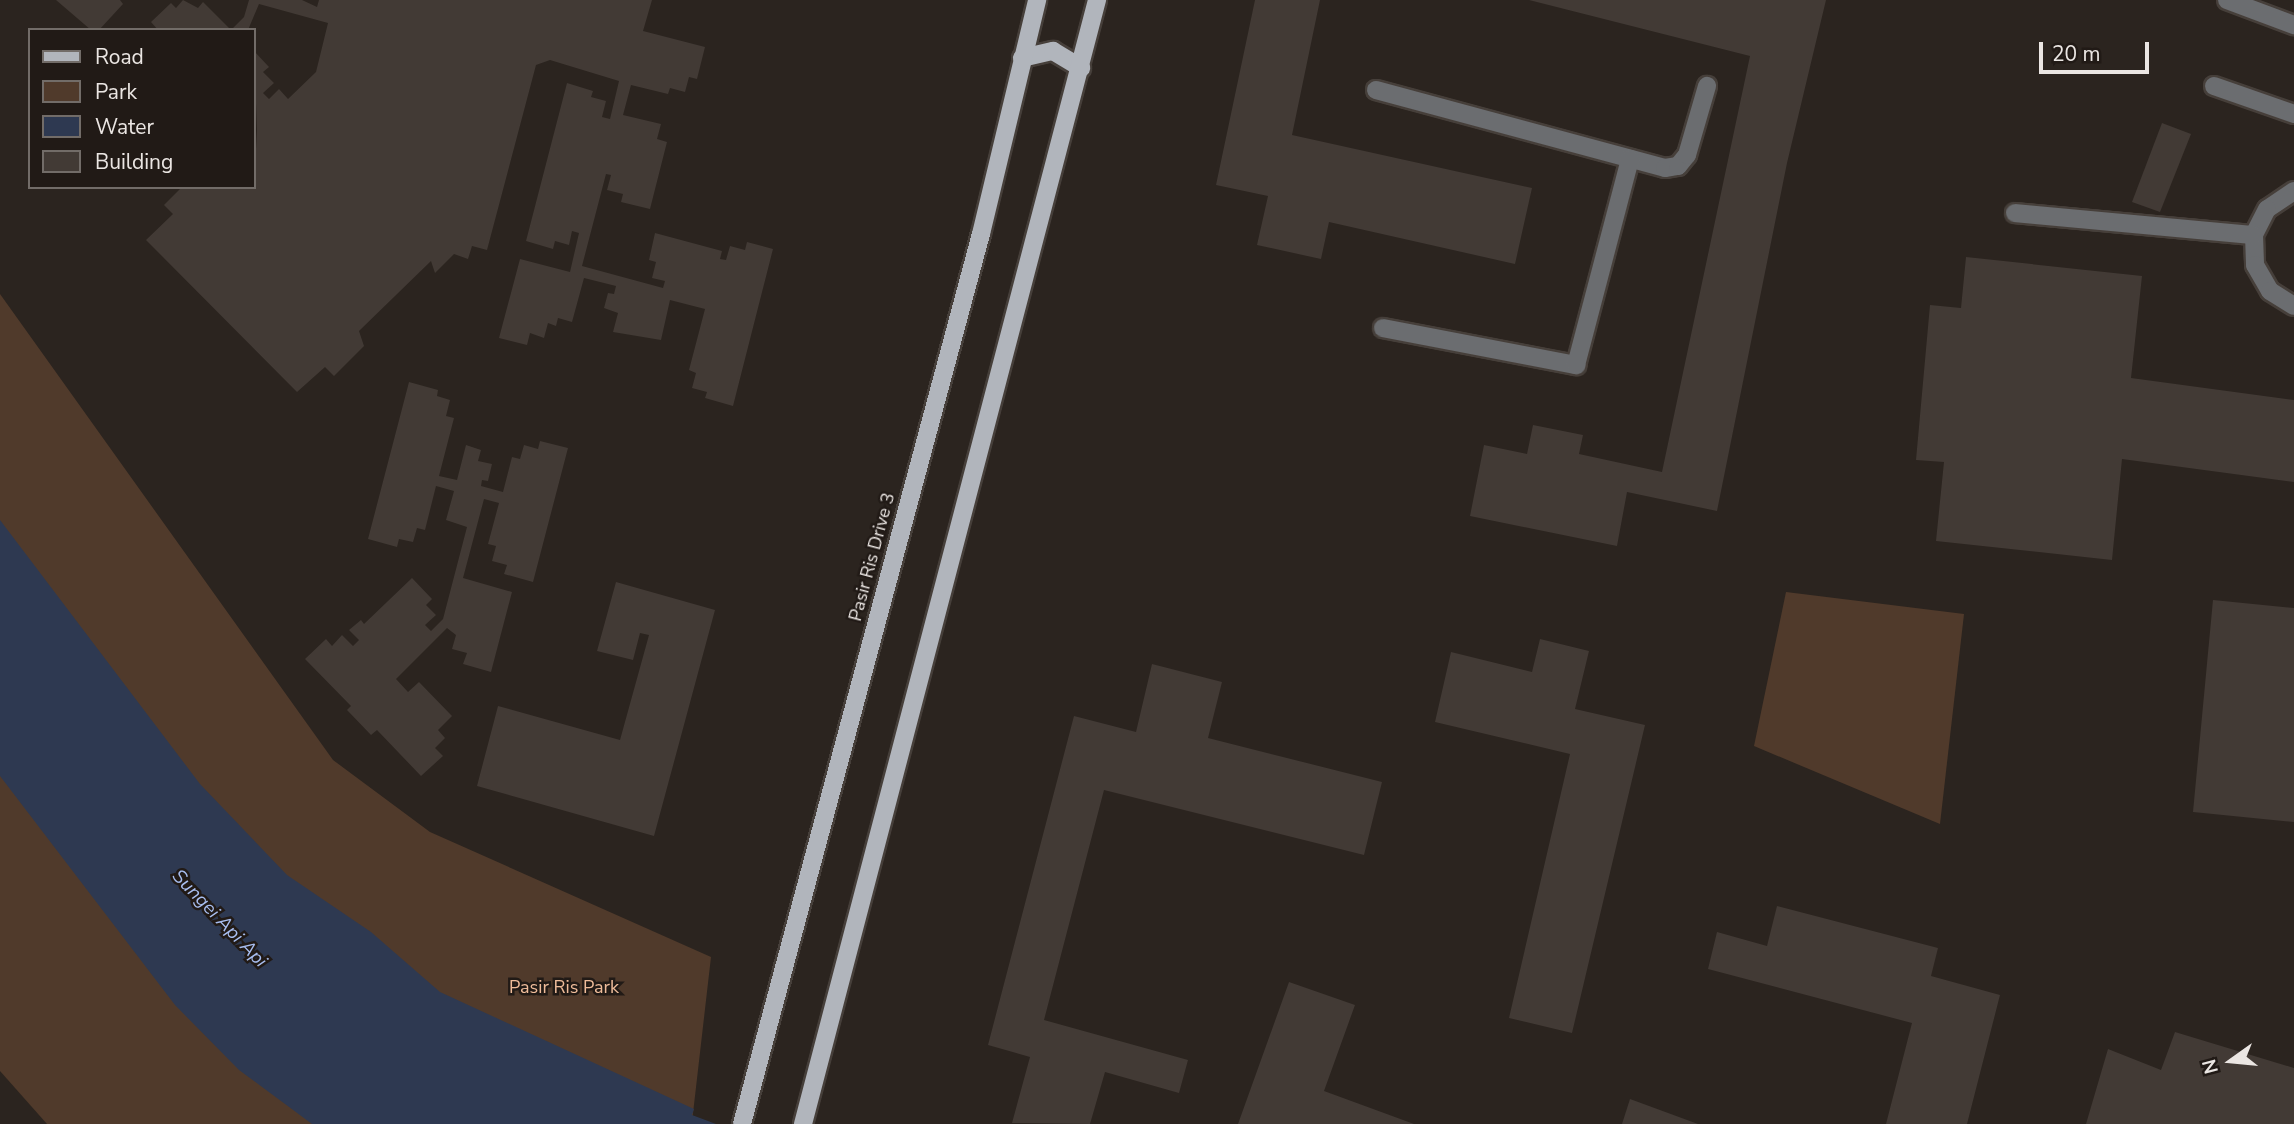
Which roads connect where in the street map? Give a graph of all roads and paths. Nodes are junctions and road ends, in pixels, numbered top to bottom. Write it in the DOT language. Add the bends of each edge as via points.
graph roads {
  1 [pos="1037,0"];
  2 [pos="1097,0"];
  3 [pos="2227,0"];
  4 [pos="2294,25"];
  5 [pos="1022,58"];
  6 [pos="1081,68"];
  7 [pos="1707,86"];
  8 [pos="2214,86"];
  9 [pos="1376,90"];
  10 [pos="2294,114"];
  11 [pos="1630,159"];
  12 [pos="2294,191"];
  13 [pos="2015,213"];
  14 [pos="2254,235"];
  15 [pos="2294,306"];
  16 [pos="1383,328"];
  17 [pos="742,1124"];
  18 [pos="803,1124"];
  1 -- 5 [label="main road, Pasir Ris Drive 3"];
  2 -- 6 [label="main road"];
  3 -- 4 [label="street"];
  5 -- 6 [label="main road" via="1052,51"];
  5 -- 17 [label="main road, Pasir Ris Drive 3" via="981,234"];
  6 -- 18 [label="main road"];
  7 -- 11 [label="street" via="1687,155 1678,166 1665,168"];
  8 -- 10 [label="street"];
  9 -- 11 [label="street"];
  11 -- 16 [label="street" via="1576,365"];
  12 -- 14 [label="street" via="2267,209"];
  13 -- 14 [label="street"];
  14 -- 15 [label="street" via="2255,265 2270,291"];
}
